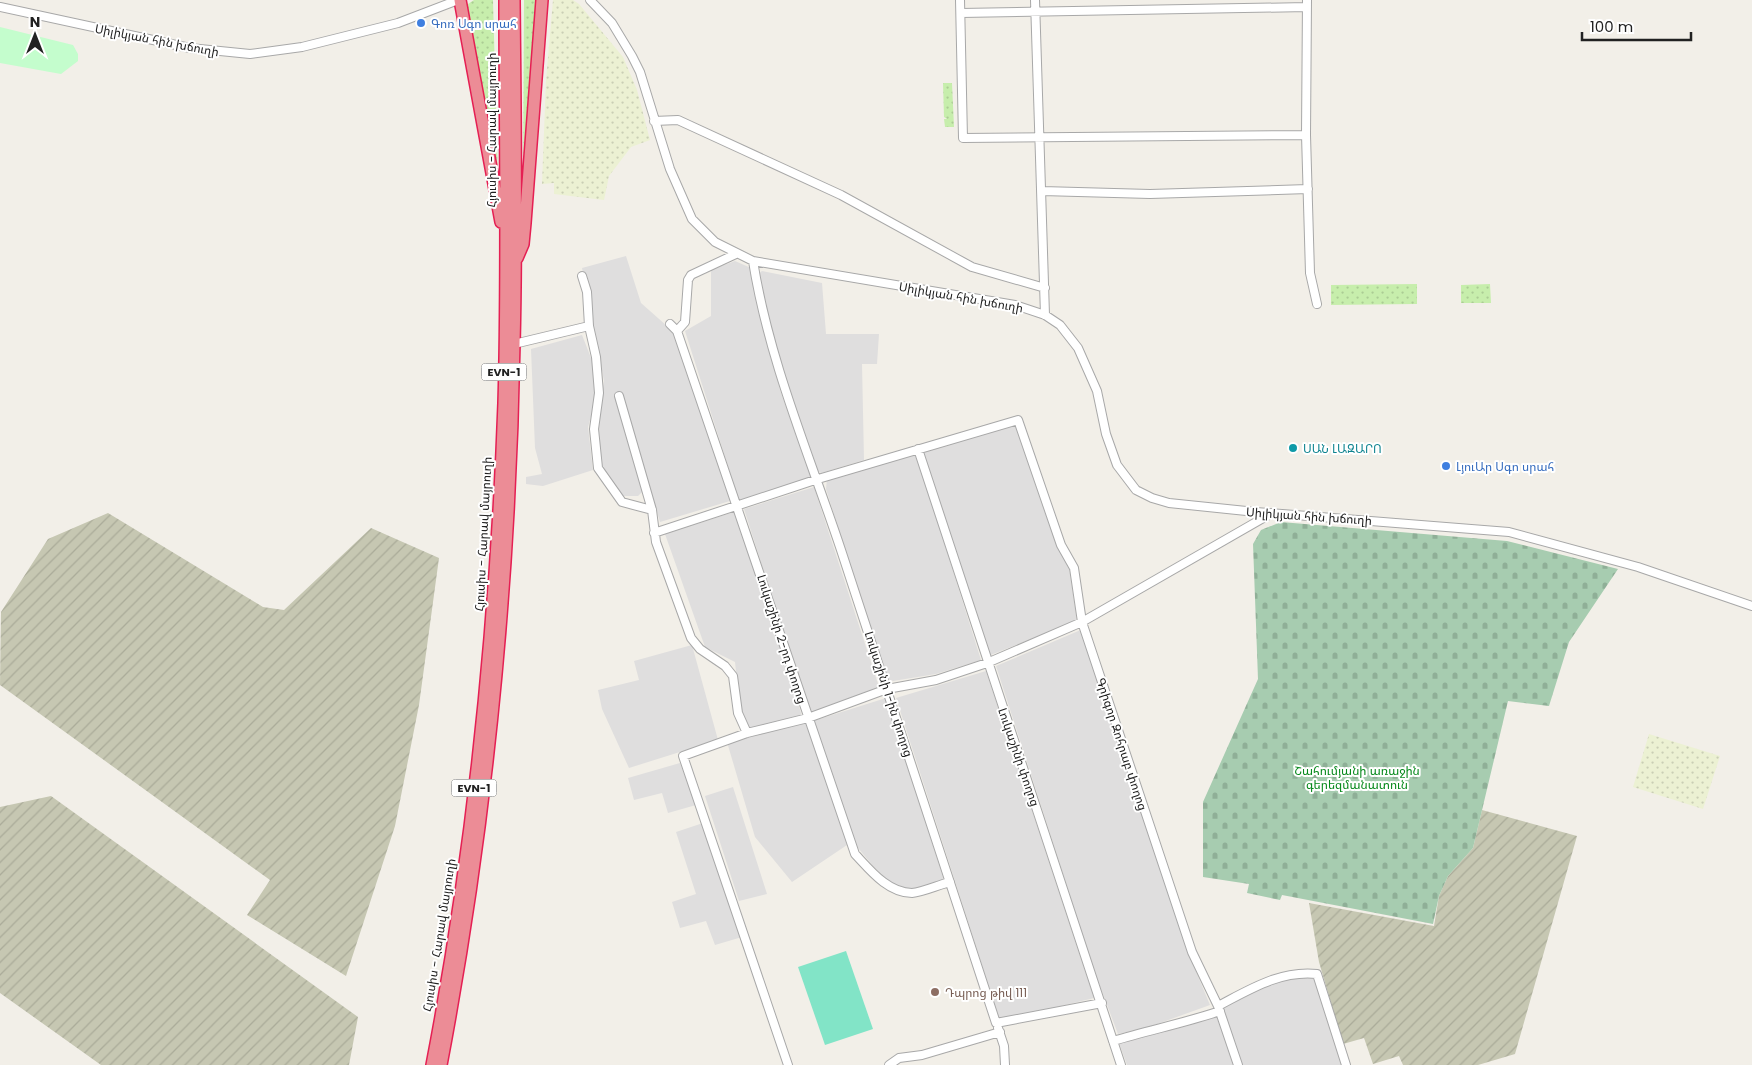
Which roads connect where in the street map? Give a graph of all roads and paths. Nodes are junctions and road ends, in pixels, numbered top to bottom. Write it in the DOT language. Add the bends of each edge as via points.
graph roads {
  1 [pos="459,0"];
  2 [pos="505,0"];
  3 [pos="514,0"];
  4 [pos="542,0"];
  5 [pos="590,0"];
  6 [pos="960,0"];
  7 [pos="1035,0"];
  8 [pos="1307,4"];
  9 [pos="0,7"];
  10 [pos="1036,12"];
  11 [pos="961,13"];
  12 [pos="509,16"];
  13 [pos="654,121"];
  14 [pos="1306,135"];
  15 [pos="1041,136"];
  16 [pos="1308,189"];
  17 [pos="1042,191"];
  18 [pos="505,235"];
  19 [pos="736,254"];
  20 [pos="753,262"];
  21 [pos="515,264"];
  22 [pos="582,276"];
  23 [pos="1045,288"];
  24 [pos="1318,304"];
  25 [pos="1045,315"];
  26 [pos="670,324"];
  27 [pos="590,326"];
  28 [pos="677,331"];
  29 [pos="514,344"];
  30 [pos="619,396"];
  31 [pos="918,449"];
  32 [pos="818,479"];
  33 [pos="738,506"];
  34 [pos="652,510"];
  35 [pos="1272,513"];
  36 [pos="654,533"];
  37 [pos="1752,606"];
  38 [pos="1082,622"];
  39 [pos="988,663"];
  40 [pos="887,689"];
  41 [pos="808,718"];
  42 [pos="747,733"];
  43 [pos="950,882"];
  44 [pos="1102,1003"];
  45 [pos="1219,1008"];
  46 [pos="996,1024"];
  47 [pos="1000,1032"];
  48 [pos="1114,1041"];
  49 [pos="432,1065"];
  50 [pos="441,1065"];
  51 [pos="788,1065"];
  52 [pos="889,1065"];
  53 [pos="1005,1065"];
  54 [pos="1121,1065"];
  55 [pos="1238,1065"];
  56 [pos="1346,1065"];
  1 -- 9 [label="street, Սիլիկյան հին խճուղի" via="398,23 302,47 250,54 190,48"];
  1 -- 18 [label="highway"];
  2 -- 12 [label="highway, Հյուսիս - Հարավ մայրուղի / EVN-1"];
  3 -- 12 [label="highway, Հյուսիս - Հարավ մայրուղի / EVN-1"];
  4 -- 21 [label="highway" via="524,237"];
  5 -- 13 [label="street, Սիլիկյան հին խճուղի" via="612,23 632,56"];
  6 -- 11 [label="street"];
  7 -- 10 [label="street"];
  8 -- 10 [label="street"];
  8 -- 14 [label="street"];
  10 -- 11 [label="street"];
  10 -- 15 [label="street"];
  11 -- 15 [label="street" via="963,138"];
  12 -- 18 [label="highway, Հյուսիս - Հարավ մայրուղի / EVN-1"];
  12 -- 21 [label="highway, Հյուսիս - Հարավ մայրուղի / EVN-1"];
  13 -- 19 [label="street, Սիլիկյան հին խճուղի" via="670,169 692,218 715,242"];
  13 -- 23 [label="street" via="678,120 842,195 972,267"];
  14 -- 15 [label="street"];
  14 -- 16 [label="street"];
  15 -- 17 [label="street"];
  16 -- 17 [label="street" via="1150,194"];
  16 -- 24 [label="street" via="1310,273"];
  17 -- 23 [label="street"];
  18 -- 49 [label="highway, Հյուսիս - Հարավ մայրուղի / EVN-1" via="504,402 489,648 467,844"];
  19 -- 20 [label="street, Սիլիկյան հին խճուղի"];
  19 -- 28 [label="street" via="691,275 685,322"];
  20 -- 25 [label="street, Սիլիկյան հին խճուղի" via="1015,305"];
  20 -- 32 [label="street, Լուկաշինի 1-ին փողոց" via="779,374"];
  21 -- 29 [label="highway, Հյուսիս - Հարավ մայրուղի / EVN-1"];
  22 -- 27 [label="street"];
  23 -- 25 [label="street"];
  25 -- 35 [label="street, Սիլիկյան հին խճուղի" via="1060,325 1078,348 1097,391 1106,434 1117,465 1136,490 1169,503"];
  26 -- 28 [label="street, Լուկաշինի 2-րդ փողոց"];
  27 -- 29 [label="street"];
  27 -- 34 [label="street" via="599,393 594,429 598,468 622,502"];
  28 -- 33 [label="street, Լուկաշինի 2-րդ փողոց"];
  29 -- 50 [label="highway, Հյուսիս - Հարավ մայրուղի / EVN-1" via="505,557 492,710 470,893"];
  30 -- 34 [label="street"];
  31 -- 32 [label="street"];
  31 -- 38 [label="street, Գրիգոր Զոհրաբ փողոց" via="1018,420 1061,545 1074,568"];
  31 -- 39 [label="street, Լուկաշինի փողոց"];
  32 -- 33 [label="street"];
  32 -- 40 [label="street, Լուկաշինի 1-ին փողոց"];
  33 -- 36 [label="street"];
  33 -- 41 [label="street, Լուկաշինի 2-րդ փողոց"];
  34 -- 36 [label="street"];
  35 -- 37 [label="street, Սիլիկյան հին խճուղի" via="1509,532 1638,567"];
  35 -- 38 [label="street"];
  36 -- 42 [label="street" via="691,638 733,676 738,713"];
  38 -- 39 [label="street"];
  38 -- 45 [label="street, Գրիգոր Զոհրաբ փողոց" via="1192,952"];
  39 -- 40 [label="street" via="936,680"];
  39 -- 44 [label="street, Լուկաշինի փողոց"];
  40 -- 41 [label="street"];
  40 -- 43 [label="street, Լուկաշինի 1-ին փողոց"];
  41 -- 42 [label="street"];
  41 -- 43 [label="street, Լուկաշինի 2-րդ փողոց" via="855,854 884,883 897,889 912,893"];
  42 -- 51 [label="street" via="683,756"];
  43 -- 46 [label="street, Լուկաշինի 1-ին փողոց"];
  44 -- 46 [label="street"];
  44 -- 48 [label="street, Լուկաշինի փողոց"];
  45 -- 48 [label="street" via="1180,1025 1161,1027"];
  45 -- 55 [label="street, Գրիգոր Զոհրաբ փողոց"];
  45 -- 56 [label="street" via="1266,981 1302,972 1317,974"];
  46 -- 47 [label="street, Լուկաշինի 1-ին փողոց"];
  47 -- 52 [label="street" via="922,1055 899,1058"];
  47 -- 53 [label="street, Լուկաշինի 1-ին փողոց"];
  48 -- 54 [label="street, Լուկաշինի փողոց"];
}
